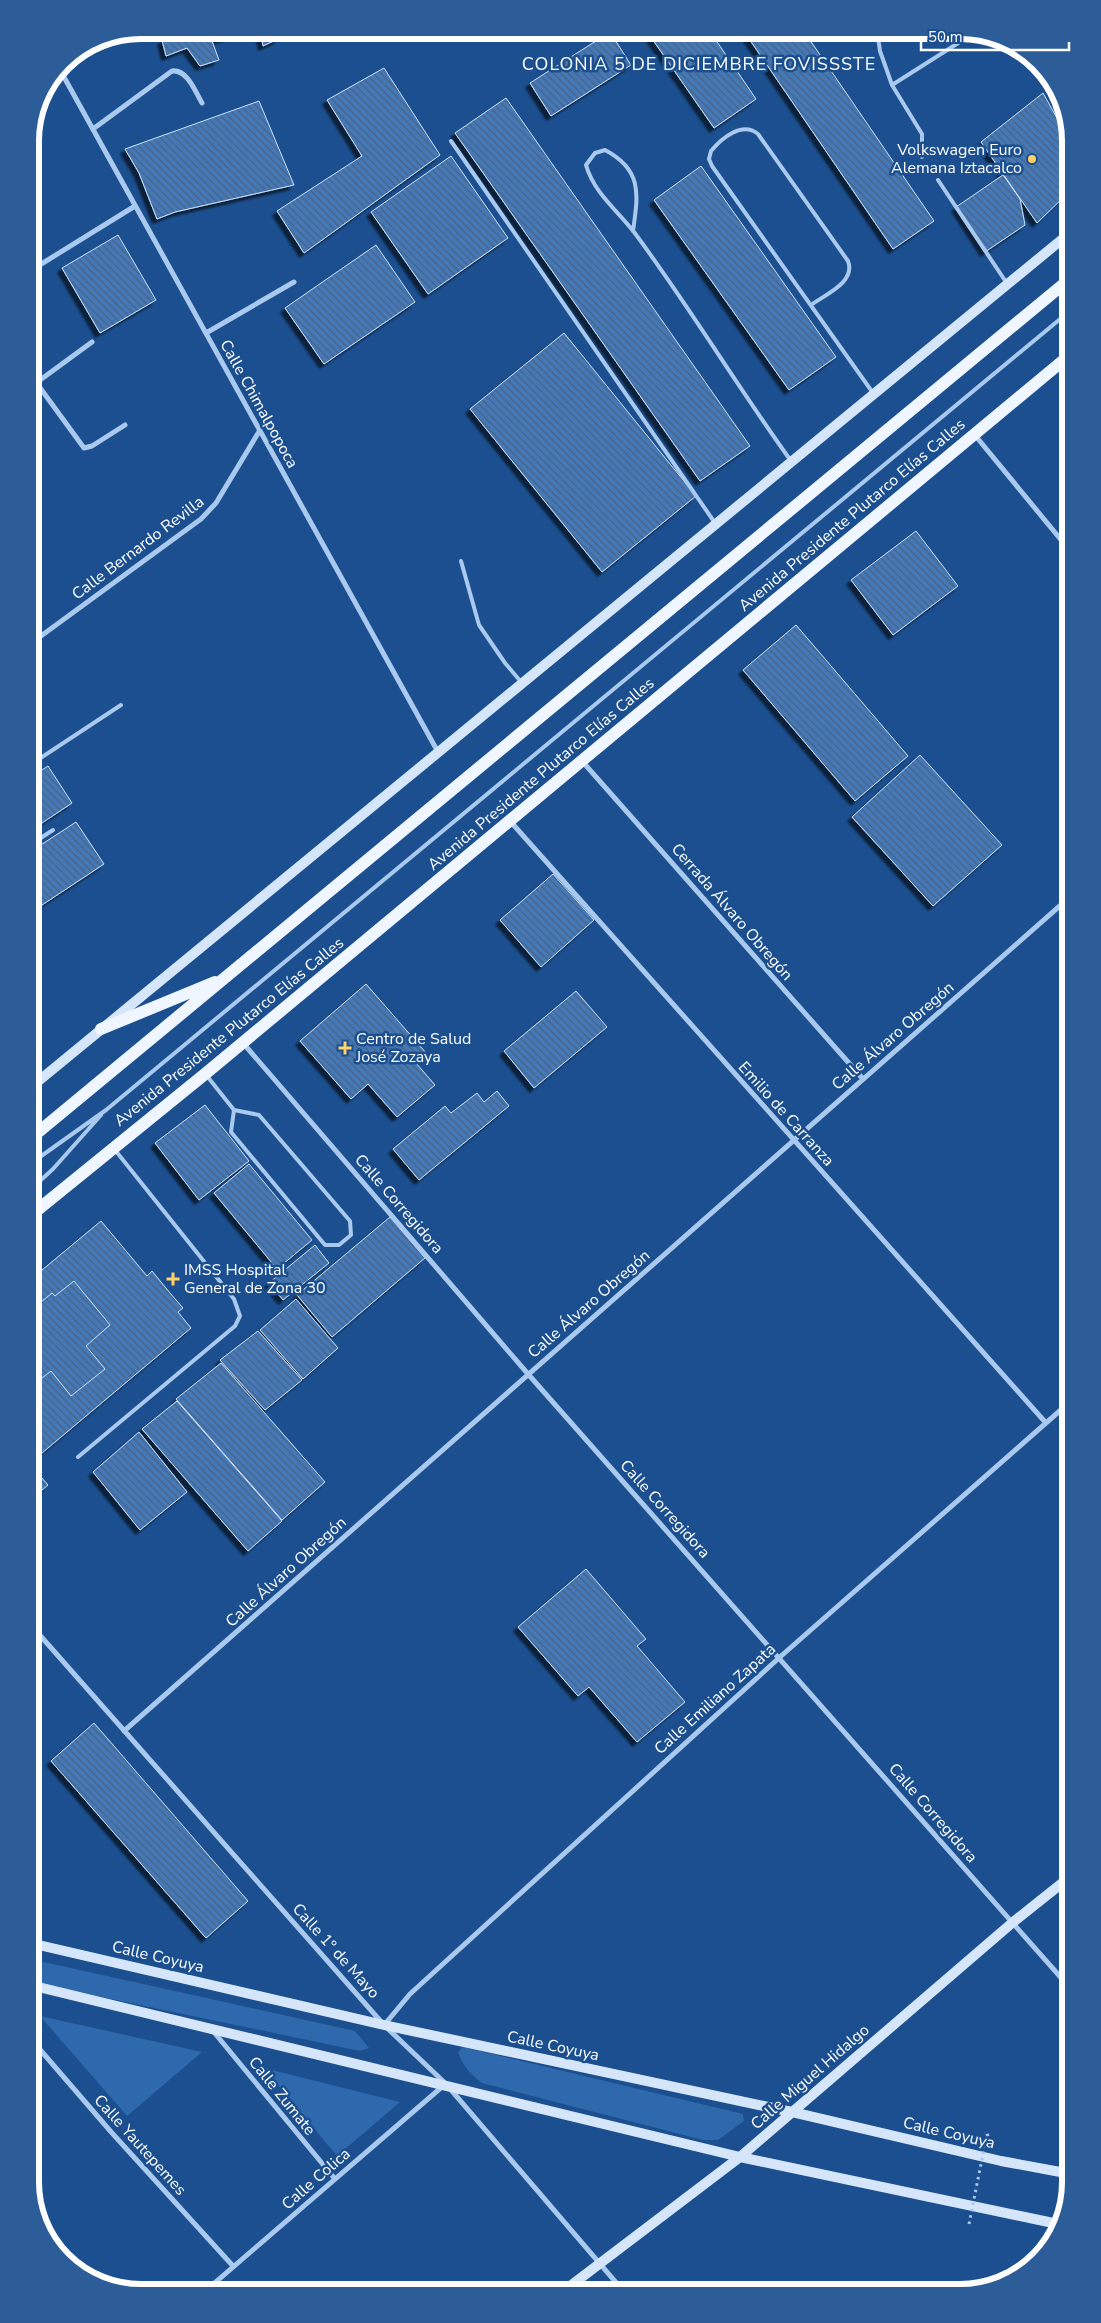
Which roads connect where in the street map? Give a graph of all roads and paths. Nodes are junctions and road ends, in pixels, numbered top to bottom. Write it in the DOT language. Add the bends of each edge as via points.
graph roads {
  1 [pos="878,39"];
  2 [pos="965,39"];
  3 [pos="63,75"];
  4 [pos="892,85"];
  5 [pos="202,103"];
  6 [pos="93,129"];
  7 [pos="451,140"];
  8 [pos="922,157"];
  9 [pos="938,180"];
  10 [pos="135,206"];
  11 [pos="633,231"];
  12 [pos="1062,239"];
  13 [pos="39,265"];
  14 [pos="294,282"];
  15 [pos="1007,284"];
  16 [pos="1062,285"];
  17 [pos="811,305"];
  18 [pos="1062,317"];
  19 [pos="206,333"];
  20 [pos="92,342"];
  21 [pos="1062,361"];
  22 [pos="39,381"];
  23 [pos="39,387"];
  24 [pos="873,394"];
  25 [pos="125,425"];
  26 [pos="260,430"];
  27 [pos="974,434"];
  28 [pos="791,461"];
  29 [pos="715,523"];
  30 [pos="1062,541"];
  31 [pos="461,561"];
  32 [pos="39,637"];
  33 [pos="522,683"];
  34 [pos="121,706"];
  35 [pos="438,752"];
  36 [pos="39,759"];
  37 [pos="582,761"];
  38 [pos="510,821"];
  39 [pos="53,830"];
  40 [pos="39,839"];
  41 [pos="1062,904"];
  42 [pos="228,976"];
  43 [pos="102,1029"];
  44 [pos="243,1043"];
  45 [pos="205,1074"];
  46 [pos="863,1079"];
  47 [pos="39,1081"];
  48 [pos="106,1110"];
  49 [pos="234,1110"];
  50 [pos="39,1132"];
  51 [pos="793,1141"];
  52 [pos="113,1148"];
  53 [pos="39,1158"];
  54 [pos="39,1181"];
  55 [pos="39,1209"];
  56 [pos="528,1374"];
  57 [pos="1062,1409"];
  58 [pos="1046,1423"];
  59 [pos="78,1457"];
  60 [pos="39,1634"];
  61 [pos="780,1657"];
  62 [pos="124,1731"];
  63 [pos="1062,1883"];
  64 [pos="1012,1923"];
  65 [pos="39,1945"];
  66 [pos="1062,1979"];
  67 [pos="39,1987"];
  68 [pos="384,2025"];
  69 [pos="211,2028"];
  70 [pos="39,2048"];
  71 [pos="446,2084"];
  72 [pos="792,2112"];
  73 [pos="987,2134"];
  74 [pos="740,2157"];
  75 [pos="1062,2172"];
  76 [pos="335,2179"];
  77 [pos="1054,2223"];
  78 [pos="969,2224"];
  79 [pos="600,2264"];
  80 [pos="233,2266"];
  81 [pos="213,2284"];
  82 [pos="573,2284"];
  83 [pos="617,2284"];
  1 -- 4 [label="lane"];
  2 -- 4 [label="lane"];
  3 -- 6 [label="street, Calle Chimalpopoca"];
  4 -- 8 [label="lane" via="922,134"];
  5 -- 6 [label="street" via="184,74 172,71"];
  6 -- 10 [label="street, Calle Chimalpopoca"];
  7 -- 29 [label="lane"];
  9 -- 15 [label="lane"];
  10 -- 13 [label="street"];
  10 -- 19 [label="street, Calle Chimalpopoca"];
  11 -- 11 [label="lane" via="589,178 586,165 594,153 606,150 617,156 636,182 638,196"];
  11 -- 28 [label="lane"];
  12 -- 15 [label="main road"];
  14 -- 19 [label="street"];
  15 -- 24 [label="main road"];
  16 -- 42 [label="main road"];
  17 -- 17 [label="lane" via="709,159 710,152 737,130 752,129 758,134 851,268 845,281"];
  17 -- 24 [label="lane"];
  18 -- 48 [label="lane"];
  19 -- 26 [label="street, Calle Chimalpopoca"];
  20 -- 22 [label="street"];
  21 -- 27 [label="main road, Avenida Presidente Plutarco Elías Calles"];
  23 -- 25 [label="street" via="84,448"];
  24 -- 28 [label="main road"];
  26 -- 32 [label="street, Calle Bernardo Revilla" via="216,503 201,519"];
  26 -- 35 [label="street, Calle Chimalpopoca"];
  27 -- 30 [label="street"];
  27 -- 37 [label="main road, Avenida Presidente Plutarco Elías Calles"];
  28 -- 29 [label="main road"];
  29 -- 33 [label="main road"];
  31 -- 33 [label="lane" via="479,625"];
  33 -- 35 [label="main road"];
  34 -- 36 [label="lane"];
  35 -- 43 [label="main road"];
  37 -- 38 [label="main road, Avenida Presidente Plutarco Elías Calles"];
  37 -- 46 [label="street, Cerrada Álvaro Obregón"];
  38 -- 44 [label="main road, Avenida Presidente Plutarco Elías Calles"];
  38 -- 51 [label="street, Emilio de Carranza"];
  39 -- 40 [label="lane"];
  41 -- 46 [label="street, Calle Álvaro Obregón"];
  42 -- 43 [label="main road"];
  42 -- 50 [label="main road"];
  43 -- 47 [label="main road"];
  44 -- 45 [label="main road, Avenida Presidente Plutarco Elías Calles"];
  44 -- 56 [label="street, Calle Corregidora"];
  45 -- 49 [label="lane"];
  45 -- 52 [label="main road, Avenida Presidente Plutarco Elías Calles"];
  46 -- 51 [label="street, Calle Álvaro Obregón"];
  48 -- 53 [label="lane"];
  48 -- 54 [label="lane"];
  49 -- 49 [label="lane" via="259,1115 350,1222 351,1235 339,1246 325,1245 231,1132"];
  51 -- 56 [label="street, Calle Álvaro Obregón"];
  51 -- 58 [label="street, Emilio de Carranza"];
  52 -- 55 [label="main road, Avenida Presidente Plutarco Elías Calles"];
  52 -- 59 [label="lane" via="234,1299 240,1316 235,1326"];
  56 -- 61 [label="street, Calle Corregidora"];
  56 -- 62 [label="street, Calle Álvaro Obregón"];
  57 -- 58 [label="street, Calle Emiliano Zapata"];
  58 -- 61 [label="street, Calle Emiliano Zapata"];
  60 -- 62 [label="street, Calle 1º de Mayo"];
  61 -- 64 [label="street, Calle Corregidora"];
  61 -- 68 [label="street, Calle Emiliano Zapata" via="410,1994"];
  62 -- 68 [label="street, Calle 1º de Mayo"];
  63 -- 64 [label="main road, Calle Miguel Hidalgo"];
  64 -- 66 [label="street, Calle Corregidora"];
  64 -- 72 [label="main road, Calle Miguel Hidalgo"];
  65 -- 68 [label="main road, Calle Coyuya"];
  67 -- 69 [label="main road"];
  68 -- 71 [label="street, Calle 1º de Mayo"];
  68 -- 72 [label="main road, Calle Coyuya"];
  69 -- 71 [label="main road"];
  69 -- 76 [label="street, Calle Zumate"];
  70 -- 80 [label="street, Calle Yautepemes"];
  71 -- 74 [label="main road"];
  71 -- 76 [label="street, Calle Colica"];
  71 -- 79 [label="street, Calle 1º de Mayo"];
  72 -- 74 [label="main road, Calle Miguel Hidalgo"];
  72 -- 75 [label="main road, Calle Coyuya"];
  73 -- 78 [label="path, bridge"];
  74 -- 77 [label="main road"];
  74 -- 79 [label="main road, Calle Miguel Hidalgo"];
  76 -- 80 [label="street, Calle Colica"];
  79 -- 82 [label="main road, Calle Miguel Hidalgo"];
  79 -- 83 [label="street, Calle 1º de Mayo"];
  80 -- 81 [label="street, Calle Colica"];
}
